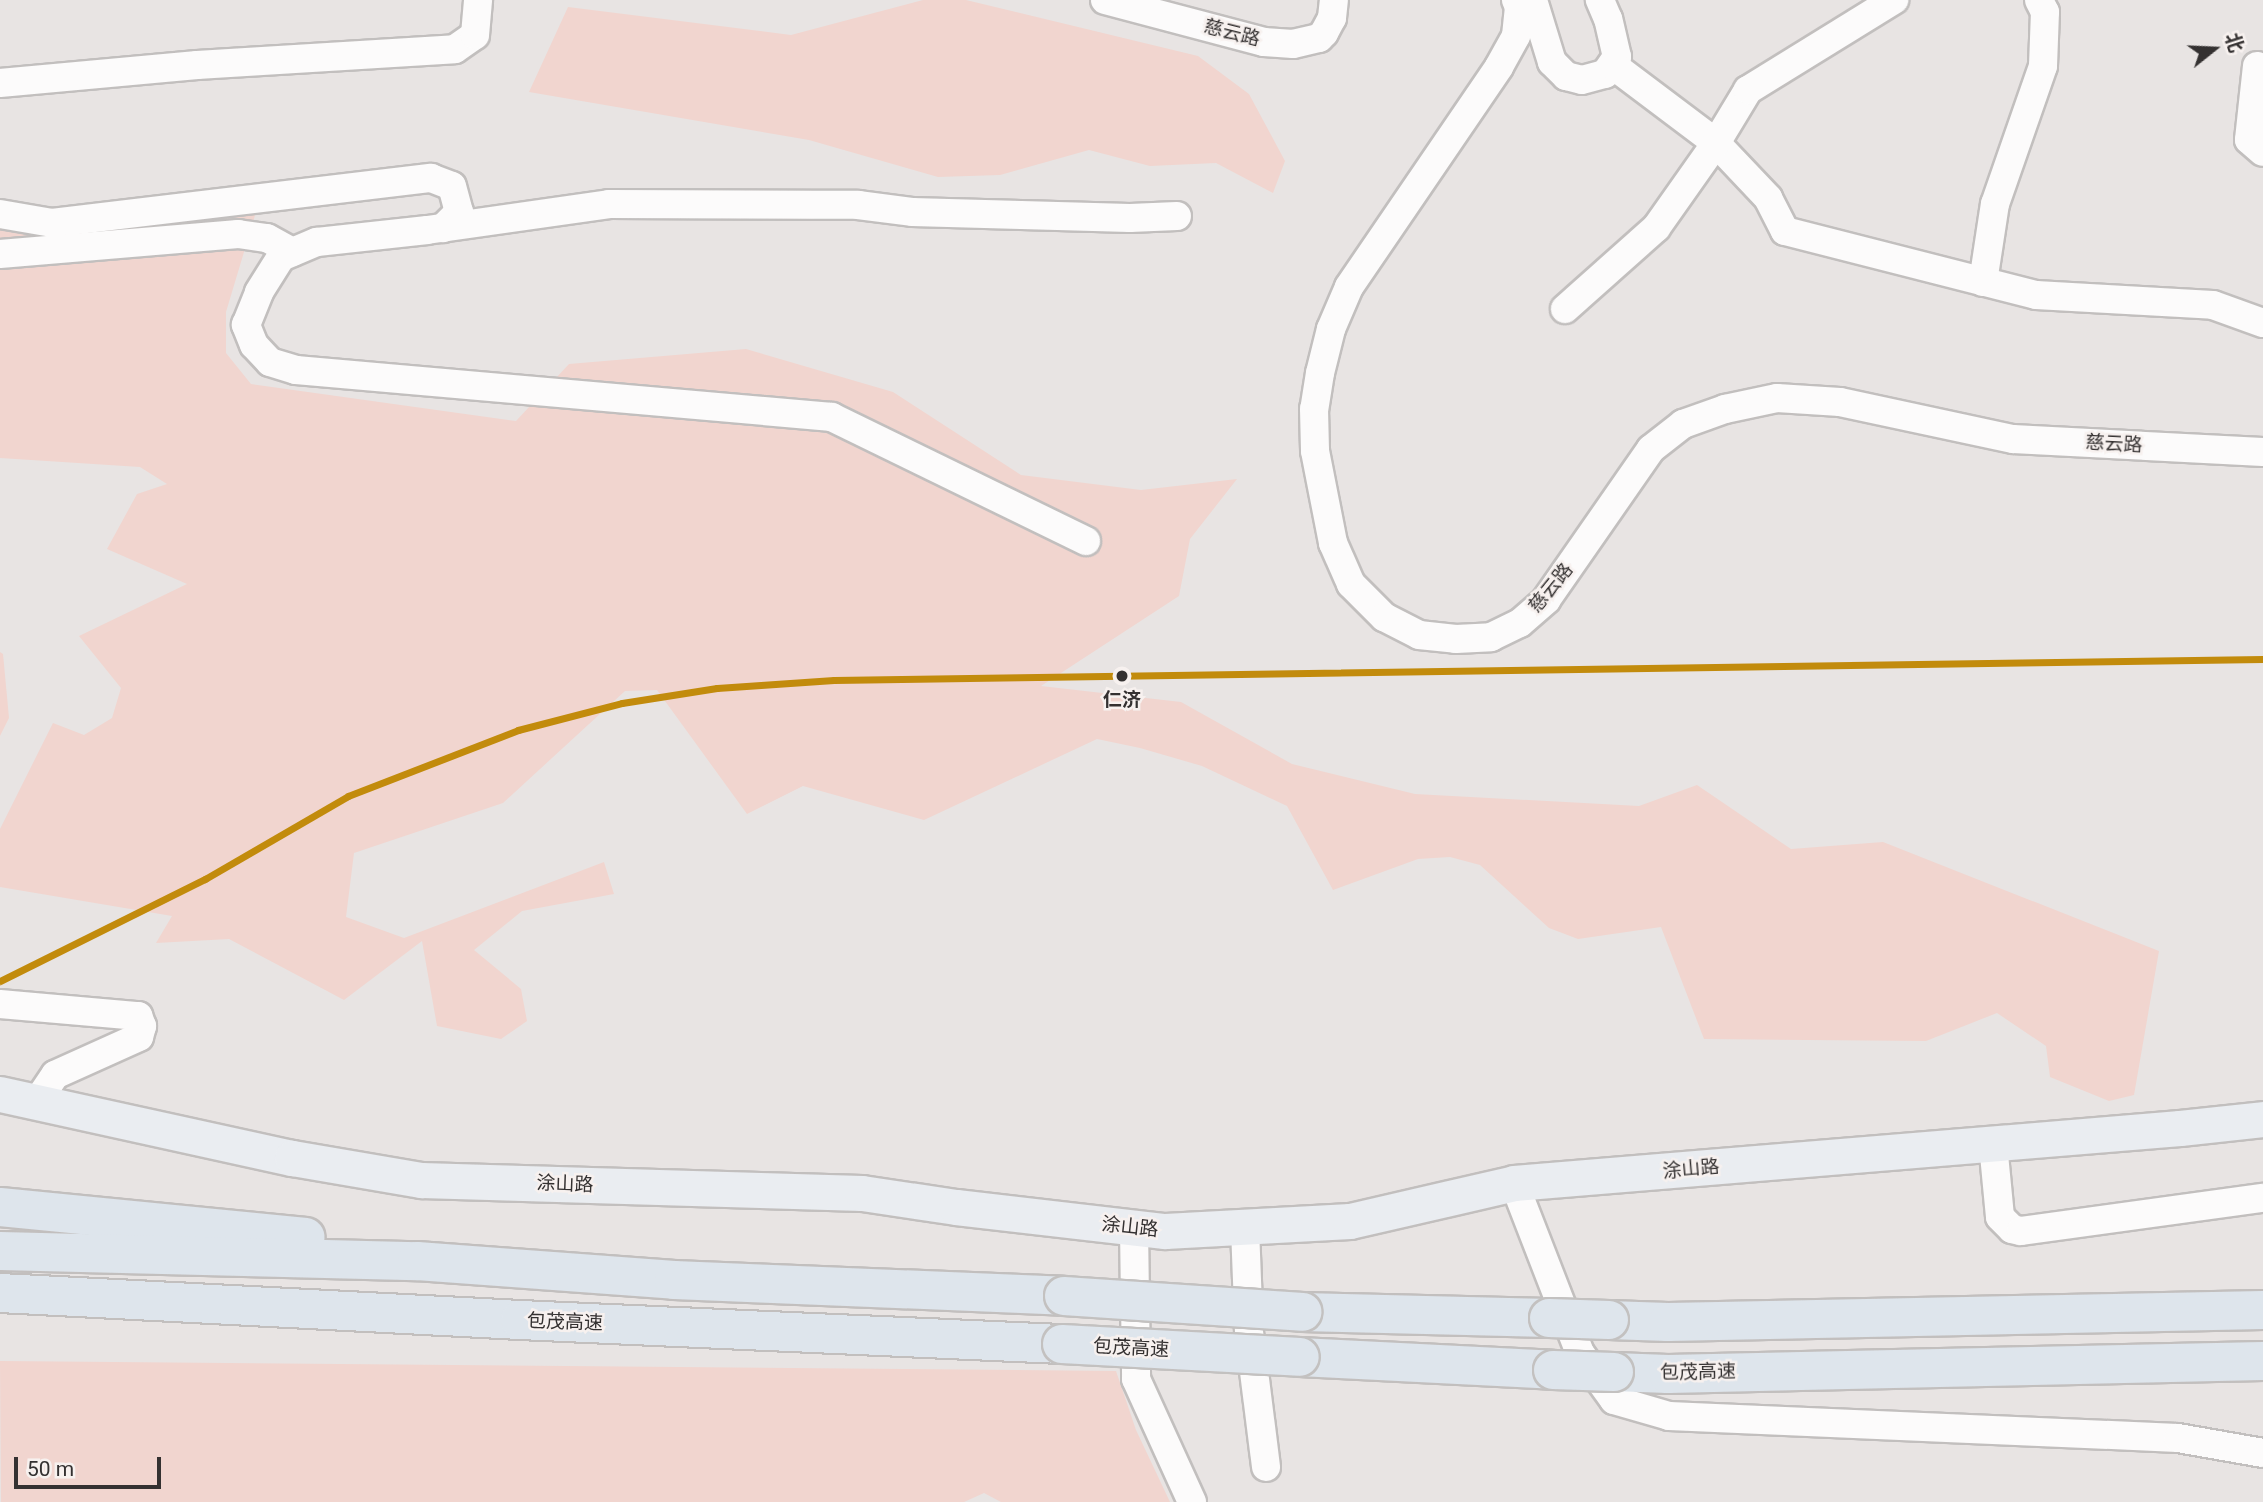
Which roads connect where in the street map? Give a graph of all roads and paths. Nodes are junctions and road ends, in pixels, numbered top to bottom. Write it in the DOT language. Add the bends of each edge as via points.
graph roads {
  1 [pos="478,0"];
  2 [pos="1105,0"];
  3 [pos="1334,0"];
  4 [pos="1516,0"];
  5 [pos="1533,0"];
  6 [pos="1600,0"];
  7 [pos="1894,0"];
  8 [pos="2039,0"];
  9 [pos="1614,66"];
  10 [pos="2257,66"];
  11 [pos="0,83"];
  12 [pos="1716,143"];
  13 [pos="2263,152"];
  14 [pos="0,214"];
  15 [pos="1177,216"];
  16 [pos="443,228"];
  17 [pos="292,253"];
  18 [pos="0,254"];
  19 [pos="1983,282"];
  20 [pos="1565,309"];
  21 [pos="2263,323"];
  22 [pos="2263,452"];
  23 [pos="1086,541"];
  24 [pos="0,1004"];
  25 [pos="0,1094"];
  26 [pos="37,1102"];
  27 [pos="2263,1119"];
  28 [pos="1993,1144"];
  29 [pos="1514,1183"];
  30 [pos="2263,1198"];
  31 [pos="0,1207"];
  32 [pos="1134,1228"];
  33 [pos="1245,1228"];
  34 [pos="0,1251"];
  35 [pos="586,1274"];
  36 [pos="0,1293"];
  37 [pos="2263,1310"];
  38 [pos="0,1311"];
  39 [pos="520,1321"];
  40 [pos="2263,1361"];
  41 [pos="2263,1453"];
  42 [pos="1266,1467"];
  43 [pos="1192,1502"];
  1 -- 11 [label="street" via="475,35 455,49"];
  2 -- 3 [label="street, 慈云路" via="1264,42 1293,44 1324,33"];
  4 -- 22 [label="street, 慈云路" via="1516,36 1349,287 1331,328 1320,373 1314,409 1315,451 1333,543 1351,584 1384,617 1419,635 1456,639 1491,637 1521,623 1546,600 1650,449 1683,424 1777,398 1840,402 2013,439"];
  5 -- 9 [label="street" via="1552,62 1566,76 1594,79"];
  6 -- 9 [label="street" via="1617,57"];
  7 -- 12 [label="street" via="1748,90"];
  8 -- 19 [label="street" via="2045,12 2043,66 1995,204"];
  9 -- 12 [label="street"];
  10 -- 13 [label="street" via="2249,140"];
  12 -- 19 [label="street" via="1768,198 1785,231"];
  12 -- 20 [label="street" via="1656,228"];
  14 -- 16 [label="street" via="52,223 431,178 452,186 459,212"];
  15 -- 16 [label="street" via="912,212 858,205 609,204"];
  16 -- 17 [label="street" via="317,242"];
  17 -- 18 [label="street" via="267,238 238,234"];
  17 -- 23 [label="street" via="281,257 259,292 246,325 254,345 270,362 296,370 832,417"];
  19 -- 21 [label="street" via="2036,295 2213,305"];
  24 -- 26 [label="street" via="138,1016 142,1026 139,1037 55,1075"];
  25 -- 26 [label="main road, 涂山路"];
  26 -- 32 [label="main road, 涂山路" via="292,1158 421,1180 862,1193"];
  27 -- 28 [label="main road, 涂山路"];
  28 -- 29 [label="main road, 涂山路"];
  28 -- 30 [label="street" via="2000,1217 2021,1231"];
  29 -- 33 [label="main road, 涂山路" via="1349,1221"];
  29 -- 41 [label="street" via="1580,1353 1614,1400 1669,1416 2178,1438"];
  31 -- 35 [label="highway" via="244,1229"];
  32 -- 33 [label="main road, 涂山路"];
  32 -- 43 [label="street" via="1136,1379"];
  33 -- 42 [label="street" via="1249,1332"];
  34 -- 35 [label="highway" via="417,1261"];
  35 -- 37 [label="highway, bridge" via="1303,1312 1682,1322"];
  36 -- 39 [label="highway, 包茂高速"];
  38 -- 39 [label="highway"];
  39 -- 40 [label="highway, 包茂高速, bridge" via="1668,1374"];
}
